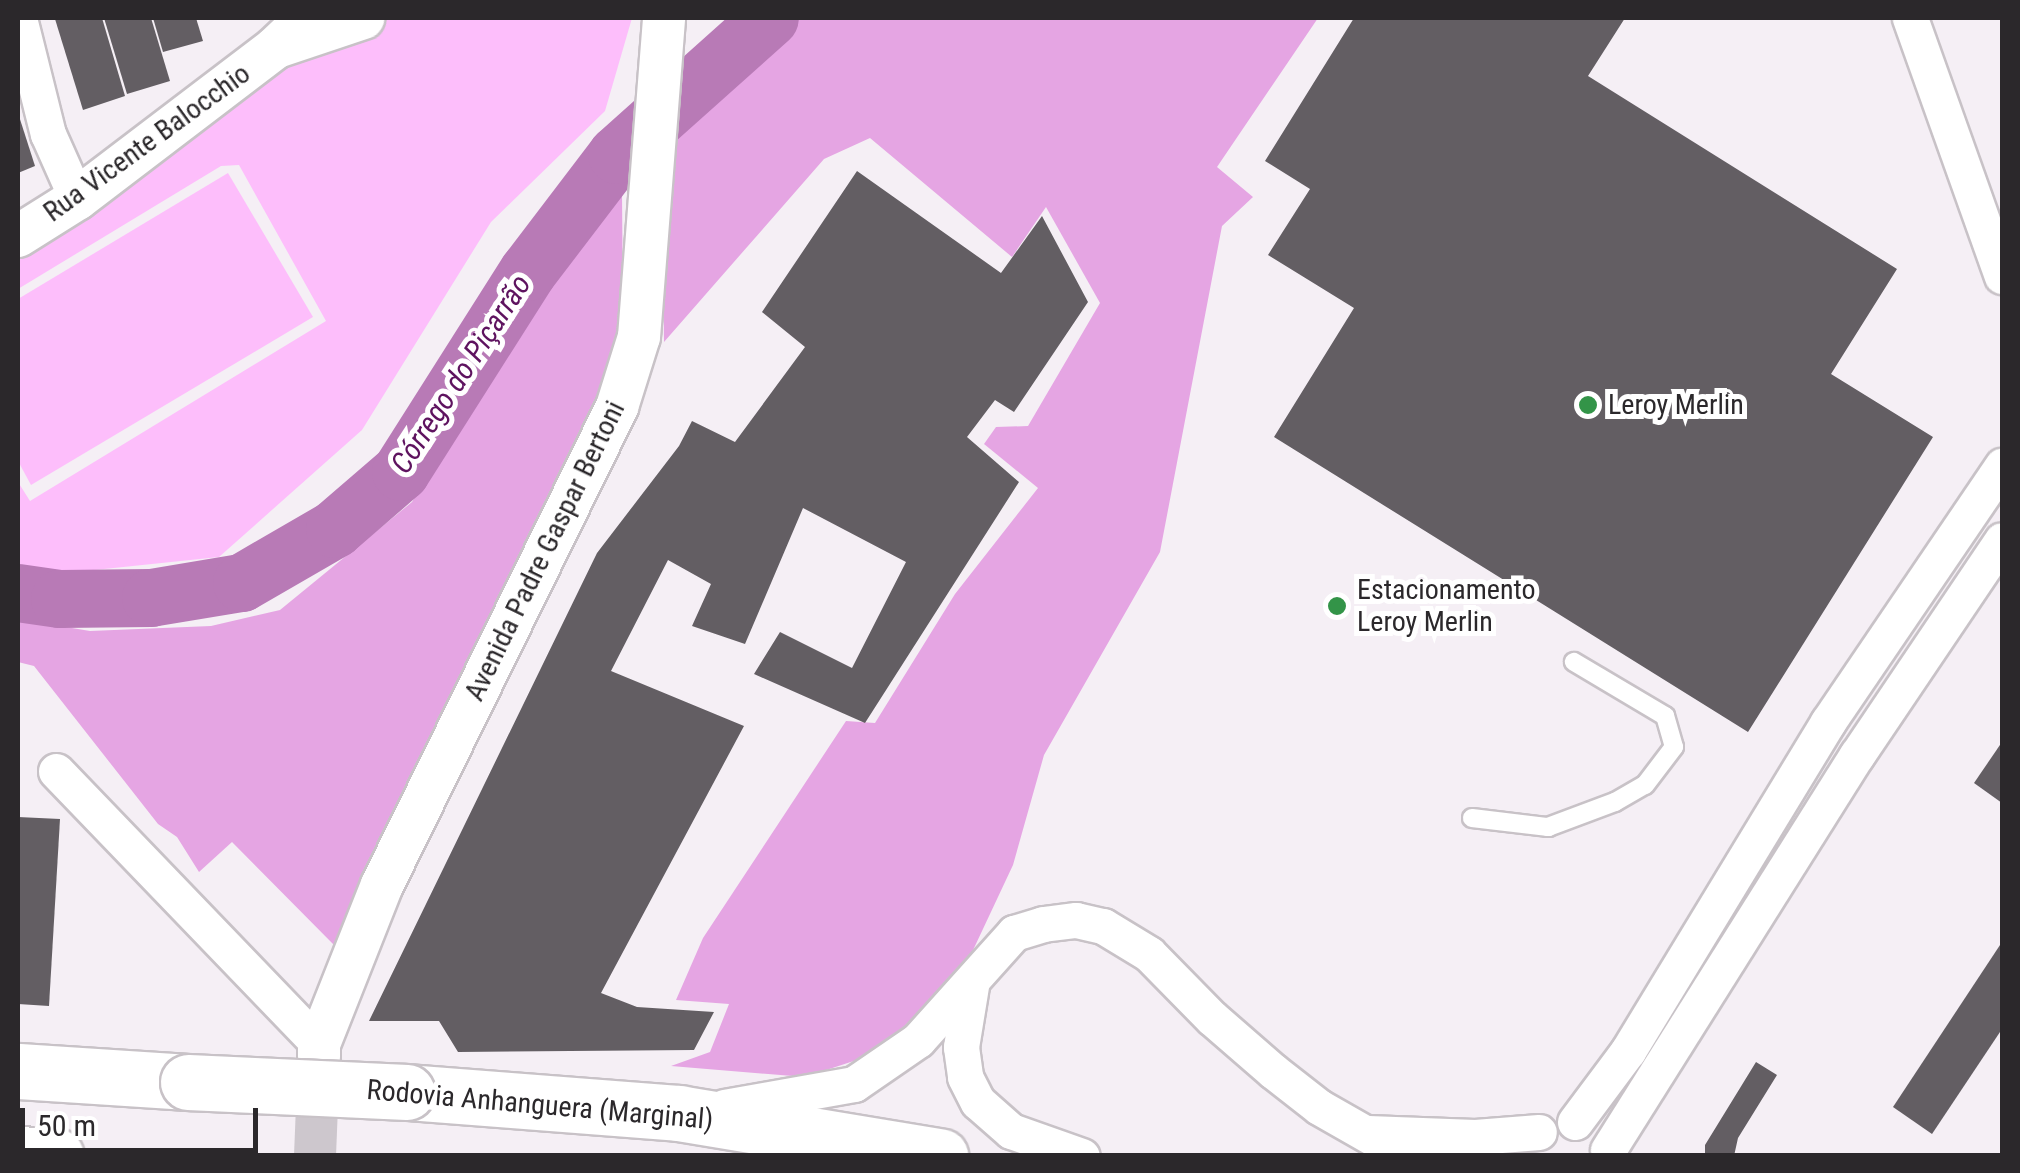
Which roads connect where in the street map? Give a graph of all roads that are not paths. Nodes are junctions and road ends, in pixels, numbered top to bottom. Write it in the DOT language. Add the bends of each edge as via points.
graph roads {
  1 [pos="19,18"];
  2 [pos="306,18"];
  3 [pos="364,18"];
  4 [pos="664,18"];
  5 [pos="1910,18"];
  6 [pos="275,48"];
  7 [pos="77,199"];
  8 [pos="18,236"];
  9 [pos="2002,276"];
  10 [pos="2002,466"];
  11 [pos="2002,540"];
  12 [pos="1574,662"];
  13 [pos="56,772"];
  14 [pos="1472,818"];
  15 [pos="972,984"];
  16 [pos="319,1050"];
  17 [pos="18,1071"];
  18 [pos="679,1113"];
  19 [pos="1575,1122"];
  20 [pos="1367,1133"];
  21 [pos="1531,1144"];
  22 [pos="1609,1153"];
  23 [pos="18,1154"];
  24 [pos="56,1156"];
  25 [pos="940,1156"];
  26 [pos="1082,1156"];
  27 [pos="1405,1156"];
  1 -- 7 [label="street" via="48,134"];
  2 -- 6 [label="street"];
  3 -- 6 [label="street"];
  4 -- 16 [label="street, Avenida Padre Gaspar Bertoni" via="639,337 617,408 382,885"];
  5 -- 9 [label="street"];
  6 -- 7 [label="street, Rua Vicente Balocchio"];
  7 -- 8 [label="street, Rua Vicente Balocchio"];
  10 -- 19 [label="street" via="1828,722 1628,1051"];
  11 -- 22 [label="street" via="1858,755"];
  12 -- 14 [label="lane" via="1666,716 1674,747 1645,785 1548,828"];
  13 -- 16 [label="street"];
  15 -- 18 [label="street" via="918,1040 854,1084"];
  15 -- 20 [label="street" via="1014,933 1076,920 1103,926 1149,954 1272,1070"];
  15 -- 26 [label="street" via="961,1047 965,1078 978,1102 1012,1131"];
  17 -- 18 [label="highway, Rodovia Anhanguera (Marginal), bridge"];
  18 -- 25 [label="highway, Rodovia Anhanguera (Marginal)"];
  19 -- 21 [label="street" via="1550,1124"];
  19 -- 22 [label="street" via="1601,1137"];
  20 -- 21 [label="street"];
  20 -- 27 [label="street"];
  23 -- 24 [label="highway"];
}
